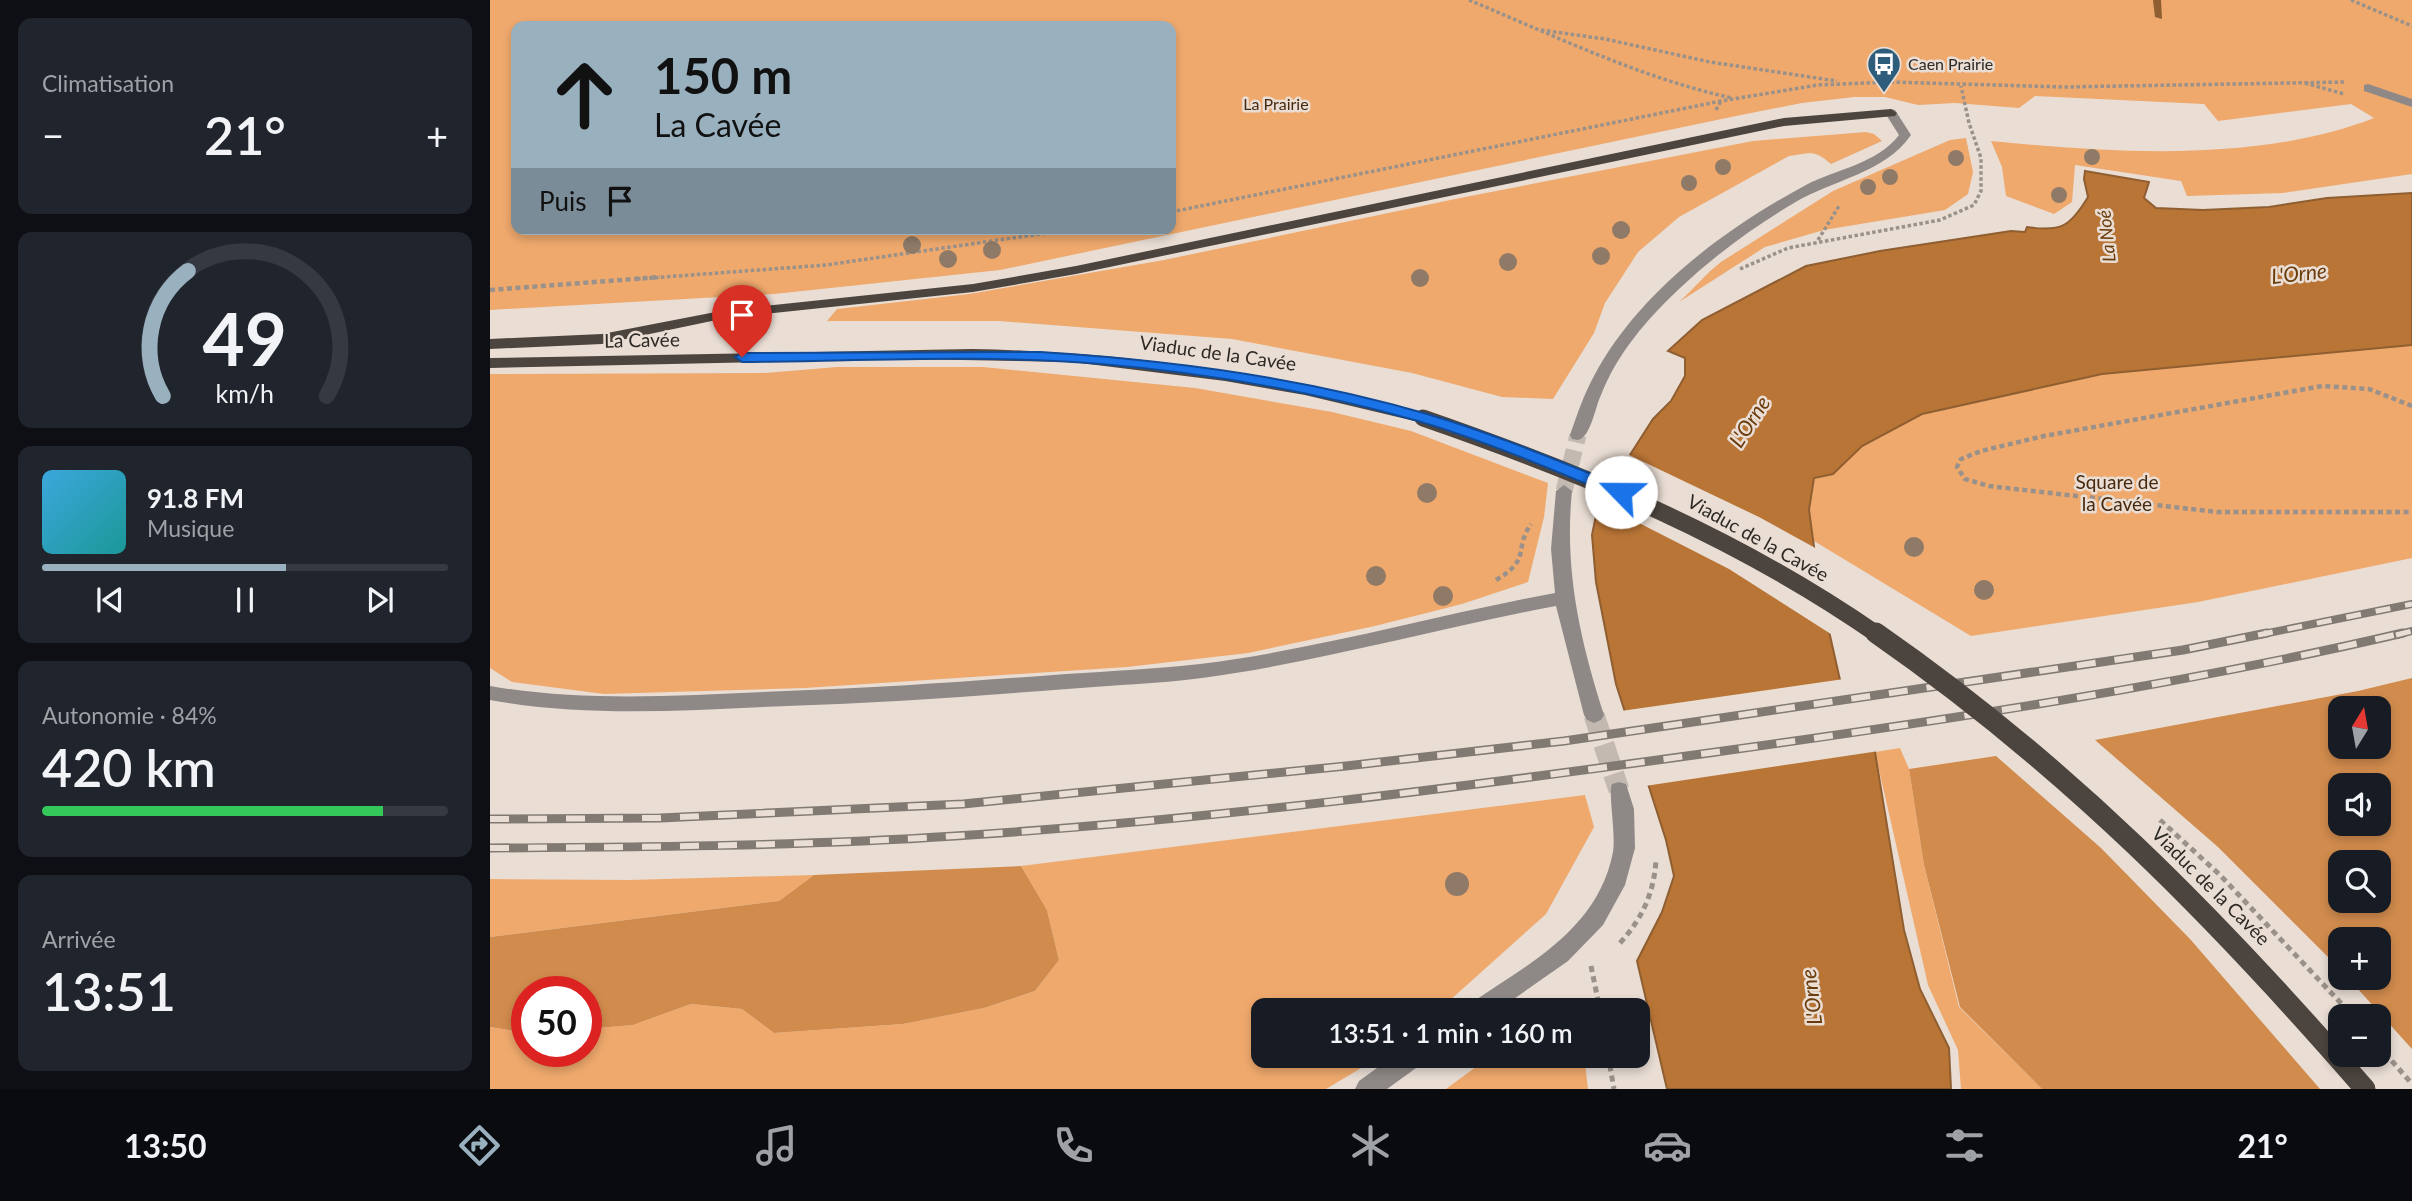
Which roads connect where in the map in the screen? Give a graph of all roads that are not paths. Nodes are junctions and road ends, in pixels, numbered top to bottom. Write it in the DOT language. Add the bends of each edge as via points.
graph roads {
  1 [pos="2368,88"];
  2 [pos="2412,103"];
  3 [pos="1891,113"];
  4 [pos="490,344"];
  5 [pos="795,356"];
  6 [pos="490,363"];
  7 [pos="1578,435"];
  8 [pos="1564,491"];
  9 [pos="1562,598"];
  10 [pos="490,693"];
  11 [pos="1594,715"];
  12 [pos="1619,790"];
  13 [pos="1495,998"];
  14 [pos="1397,1068"];
  15 [pos="1367,1089"];
  16 [pos="2365,1089"];
  1 -- 2 [label="street"];
  3 -- 4 [label="main road" via="1784,122 973,288 726,314 602,339"];
  3 -- 7 [label="street" via="1905,135 1895,149 1818,184 1749,226 1686,276 1628,334 1605,368"];
  5 -- 6 [label="main road, La Cavée"];
  5 -- 16 [label="main road, Viaduc de la Cavée, bridge" via="966,354 1103,360 1282,385 1423,418 1537,458 1674,517 1771,568 1909,656 2001,725 2131,838 2257,965"];
  8 -- 9 [label="street" via="1559,536"];
  9 -- 10 [label="street" via="1307,654 1200,671 890,695 679,703 568,702"];
  9 -- 11 [label="street"];
  12 -- 13 [label="street" via="1626,832 1624,856 1602,906 1583,934"];
  14 -- 15 [label="street"];
}
